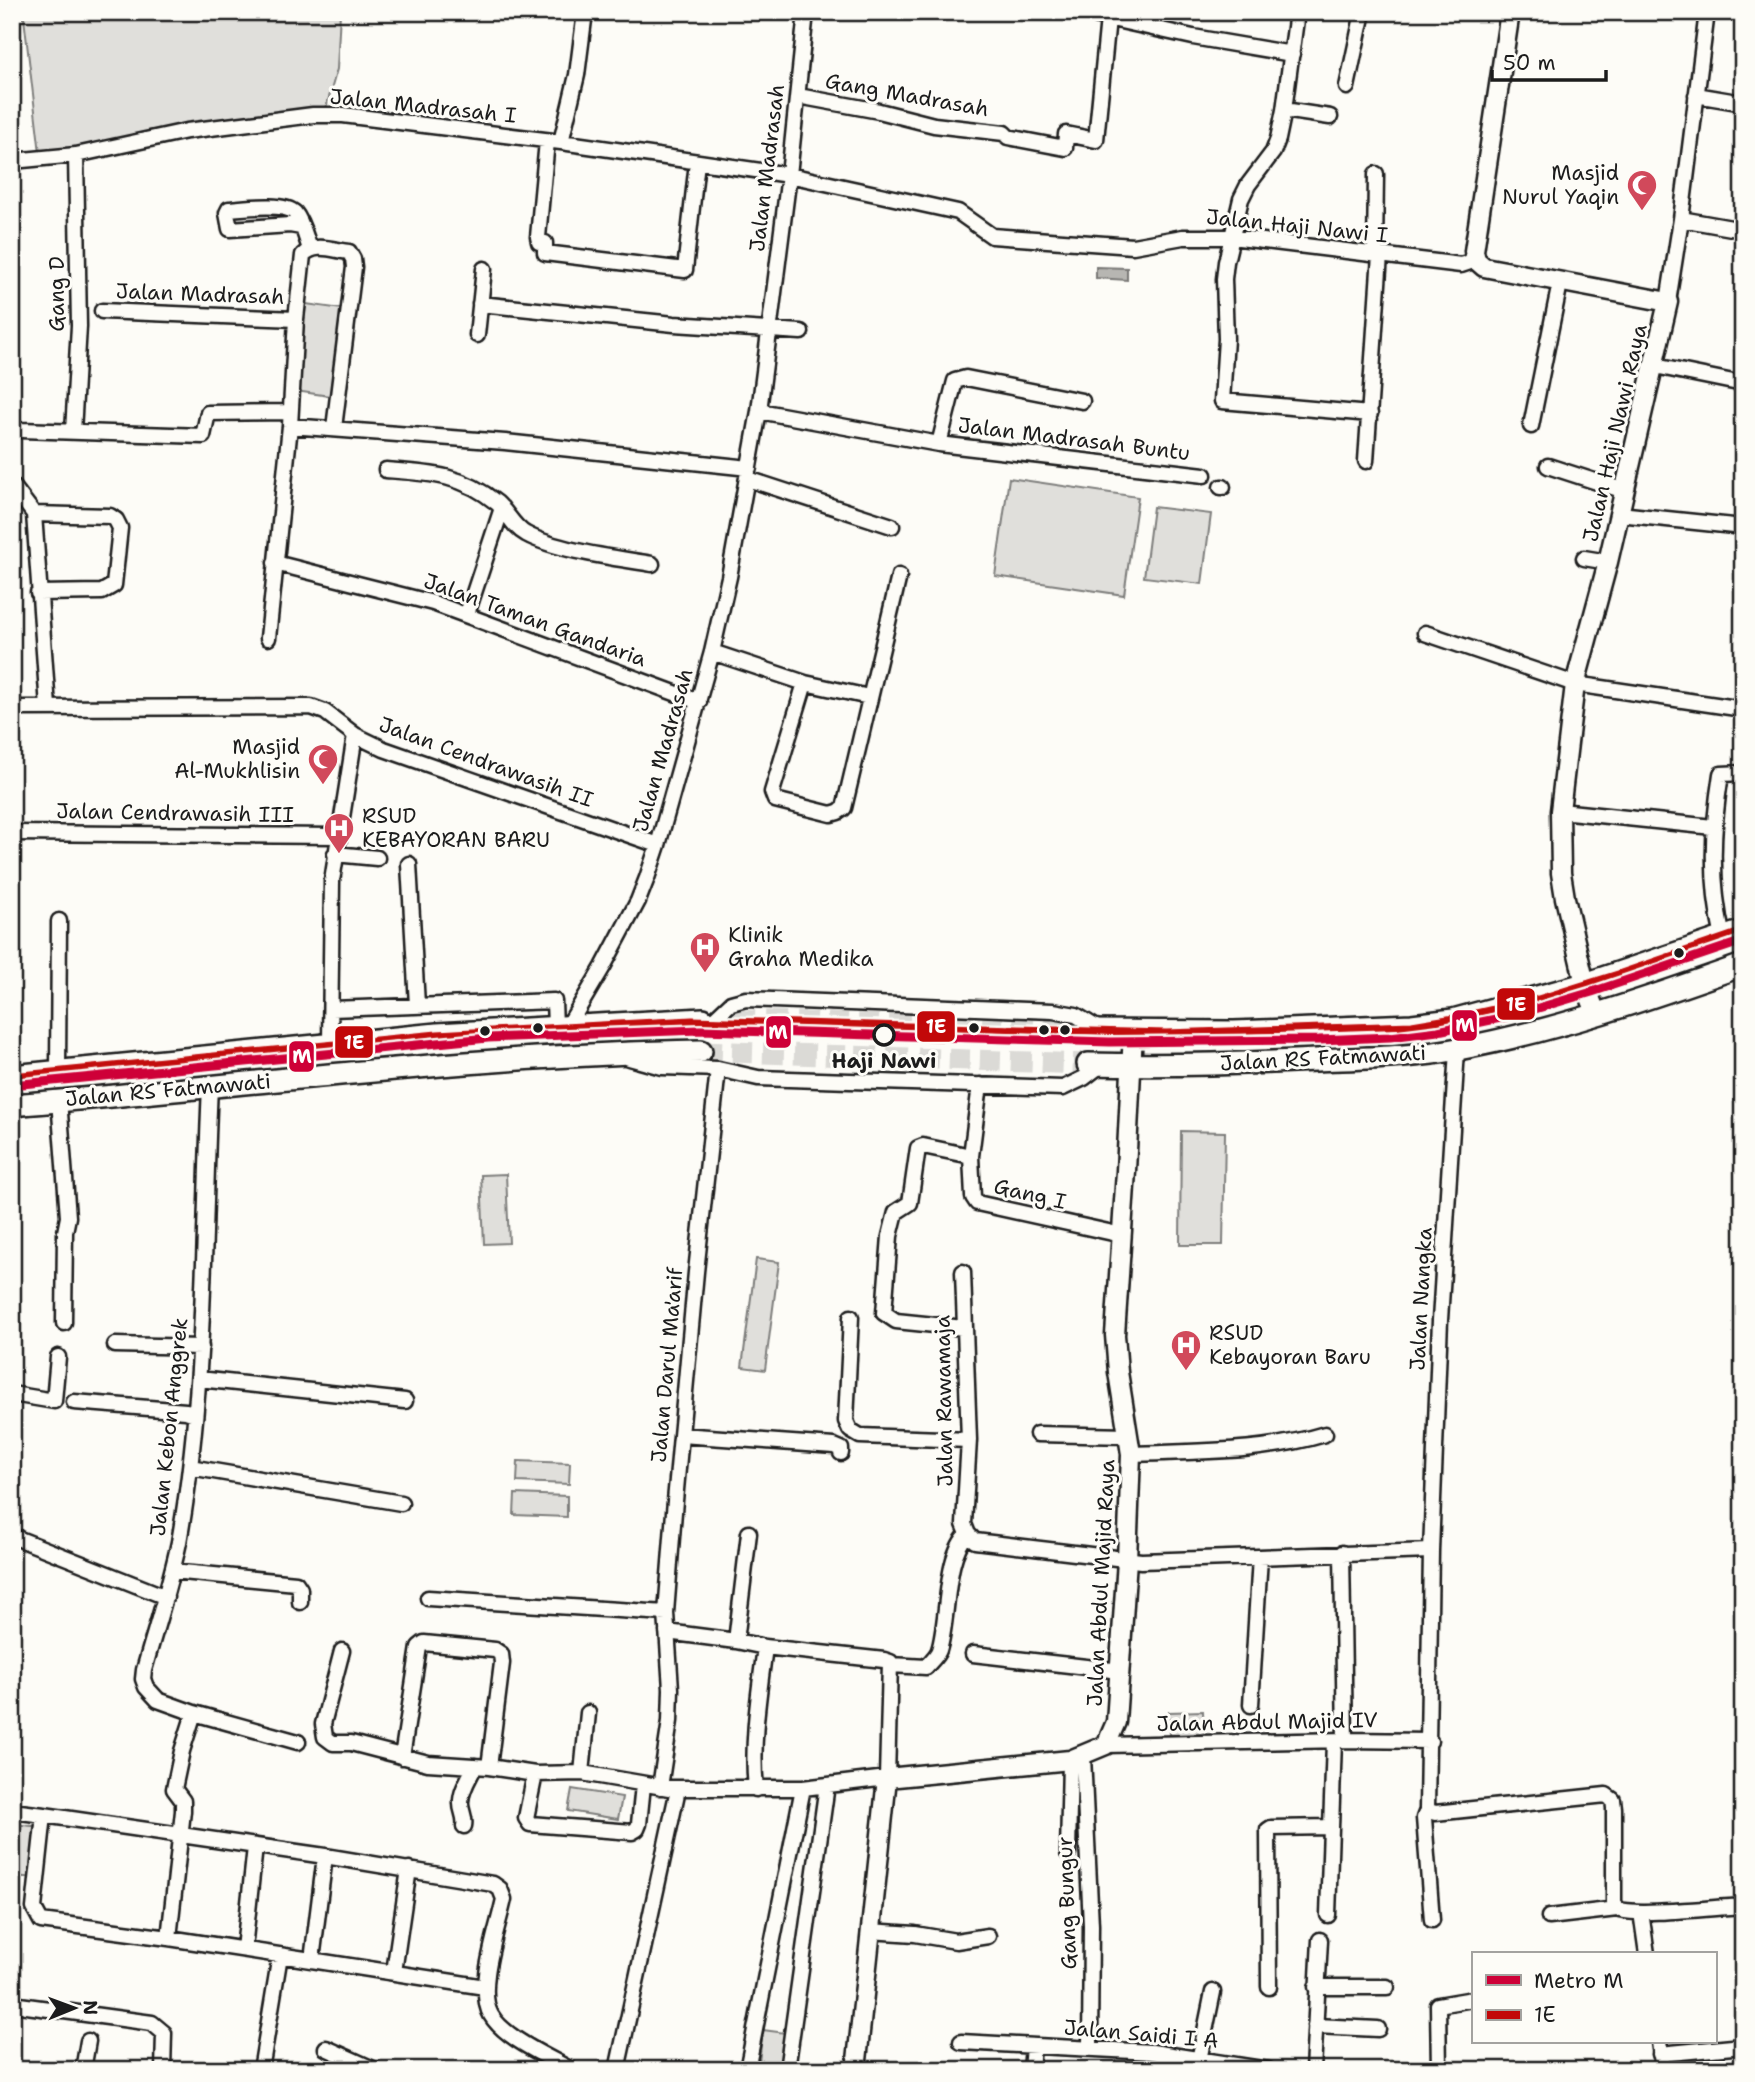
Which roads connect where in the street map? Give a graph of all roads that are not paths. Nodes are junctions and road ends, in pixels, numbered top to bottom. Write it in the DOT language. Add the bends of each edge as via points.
graph roads {
  1 [pos="585,12"];
  2 [pos="806,12"];
  3 [pos="1297,12"];
  4 [pos="1363,12"];
  5 [pos="1510,12"];
  6 [pos="1707,12"];
  7 [pos="1102,15"];
  8 [pos="1292,54"];
  9 [pos="1347,87"];
  10 [pos="1696,95"];
  11 [pos="798,96"];
  12 [pos="1743,103"];
  13 [pos="1284,110"];
  14 [pos="1330,117"];
  15 [pos="554,141"];
  16 [pos="76,155"];
  17 [pos="12,161"];
  18 [pos="697,162"];
  19 [pos="1376,174"];
  20 [pos="789,175"];
  21 [pos="1681,219"];
  22 [pos="302,227"];
  23 [pos="1743,230"];
  24 [pos="1231,237"];
  25 [pos="310,249"];
  26 [pos="1378,255"];
  27 [pos="1475,260"];
  28 [pos="484,269"];
  29 [pos="1560,283"];
  30 [pos="1668,302"];
  31 [pos="480,304"];
  32 [pos="102,311"];
  33 [pos="296,318"];
  34 [pos="768,329"];
  35 [pos="801,332"];
  36 [pos="477,335"];
  37 [pos="1655,366"];
  38 [pos="1743,384"];
  39 [pos="1082,401"];
  40 [pos="759,411"];
  41 [pos="1370,414"];
  42 [pos="290,419"];
  43 [pos="1531,426"];
  44 [pos="12,428"];
  45 [pos="334,428"];
  46 [pos="73,432"];
  47 [pos="939,444"];
  48 [pos="1366,461"];
  49 [pos="1548,466"];
  50 [pos="386,470"];
  51 [pos="748,473"];
  52 [pos="1204,475"];
  53 [pos="12,485"];
  54 [pos="1625,491"];
  55 [pos="502,508"];
  56 [pos="34,514"];
  57 [pos="1619,514"];
  58 [pos="892,526"];
  59 [pos="1743,527"];
  60 [pos="1584,558"];
  61 [pos="1608,562"];
  62 [pos="275,564"];
  63 [pos="652,564"];
  64 [pos="899,576"];
  65 [pos="38,593"];
  66 [pos="467,614"];
  67 [pos="1425,633"];
  68 [pos="268,638"];
  69 [pos="712,652"];
  70 [pos="805,683"];
  71 [pos="1574,684"];
  72 [pos="869,697"];
  73 [pos="699,702"];
  74 [pos="48,707"];
  75 [pos="12,709"];
  76 [pos="1743,709"];
  77 [pos="355,735"];
  78 [pos="1743,773"];
  79 [pos="1560,811"];
  80 [pos="1713,827"];
  81 [pos="12,833"];
  82 [pos="337,836"];
  83 [pos="658,845"];
  84 [pos="335,854"];
  85 [pos="377,858"];
  86 [pos="409,864"];
  87 [pos="59,920"];
  88 [pos="1733,934"];
  89 [pos="1743,965"];
  90 [pos="1585,984"];
  91 [pos="417,1006"];
  92 [pos="331,1009"];
  93 [pos="1596,1013"];
  94 [pos="708,1019"];
  95 [pos="562,1026"];
  96 [pos="1096,1031"];
  97 [pos="1133,1032"];
  98 [pos="330,1043"];
  99 [pos="1457,1050"];
  100 [pos="701,1051"];
  101 [pos="617,1054"];
  102 [pos="1094,1065"];
  103 [pos="1132,1065"];
  104 [pos="718,1069"];
  105 [pos="71,1070"];
  106 [pos="12,1076"];
  107 [pos="979,1085"];
  108 [pos="210,1086"];
  109 [pos="74,1099"];
  110 [pos="12,1105"];
  111 [pos="971,1156"];
  112 [pos="1122,1235"];
  113 [pos="963,1272"];
  114 [pos="851,1317"];
  115 [pos="64,1323"];
  116 [pos="964,1328"];
  117 [pos="115,1345"];
  118 [pos="201,1348"];
  119 [pos="58,1357"];
  120 [pos="199,1378"];
  121 [pos="12,1394"];
  122 [pos="405,1401"];
  123 [pos="74,1402"];
  124 [pos="195,1414"];
  125 [pos="1037,1434"];
  126 [pos="1325,1434"];
  127 [pos="681,1435"];
  128 [pos="969,1440"];
  129 [pos="1130,1445"];
  130 [pos="841,1453"];
  131 [pos="190,1467"];
  132 [pos="401,1503"];
  133 [pos="749,1533"];
  134 [pos="968,1534"];
  135 [pos="12,1536"];
  136 [pos="1431,1551"];
  137 [pos="1342,1553"];
  138 [pos="1260,1557"];
  139 [pos="1127,1560"];
  140 [pos="172,1571"];
  141 [pos="166,1597"];
  142 [pos="428,1598"];
  143 [pos="300,1602"];
  144 [pos="666,1613"];
  145 [pos="667,1632"];
  146 [pos="736,1641"];
  147 [pos="765,1647"];
  148 [pos="342,1651"];
  149 [pos="972,1654"];
  150 [pos="891,1666"];
  151 [pos="1121,1671"];
  152 [pos="1251,1705"];
  153 [pos="194,1713"];
  154 [pos="588,1713"];
  155 [pos="1339,1741"];
  156 [pos="1430,1741"];
  157 [pos="298,1742"];
  158 [pos="1106,1745"];
  159 [pos="402,1757"];
  160 [pos="1076,1758"];
  161 [pos="482,1766"];
  162 [pos="582,1773"];
  163 [pos="536,1774"];
  164 [pos="887,1778"];
  165 [pos="643,1784"];
  166 [pos="827,1785"];
  167 [pos="660,1787"];
  168 [pos="803,1788"];
  169 [pos="678,1789"];
  170 [pos="756,1789"];
  171 [pos="1427,1810"];
  172 [pos="12,1811"];
  173 [pos="44,1815"];
  174 [pos="464,1826"];
  175 [pos="1331,1827"];
  176 [pos="180,1836"];
  177 [pos="255,1847"];
  178 [pos="1068,1853"];
  179 [pos="325,1856"];
  180 [pos="409,1869"];
  181 [pos="1743,1906"];
  182 [pos="1617,1909"];
  183 [pos="1641,1912"];
  184 [pos="1328,1915"];
  185 [pos="1549,1917"];
  186 [pos="1432,1920"];
  187 [pos="869,1931"];
  188 [pos="988,1936"];
  189 [pos="169,1938"];
  190 [pos="1320,1940"];
  191 [pos="244,1949"];
  192 [pos="1647,1952"];
  193 [pos="280,1955"];
  194 [pos="312,1960"];
  195 [pos="394,1972"];
  196 [pos="485,1987"];
  197 [pos="1269,1987"];
  198 [pos="1316,1987"];
  199 [pos="1387,1987"];
  200 [pos="1213,1992"];
  201 [pos="1472,1999"];
  202 [pos="12,2004"];
  203 [pos="1315,2026"];
  204 [pos="1378,2029"];
  205 [pos="88,2041"];
  206 [pos="961,2042"];
  207 [pos="1033,2046"];
  208 [pos="1743,2046"];
  209 [pos="326,2048"];
  210 [pos="1659,2048"];
  211 [pos="1090,2049"];
  212 [pos="1198,2064"];
  213 [pos="165,2069"];
  214 [pos="83,2070"];
  215 [pos="261,2070"];
  216 [pos="375,2070"];
  217 [pos="571,2070"];
  218 [pos="617,2070"];
  219 [pos="747,2070"];
  220 [pos="787,2070"];
  221 [pos="856,2070"];
  222 [pos="1031,2070"];
  223 [pos="1268,2070"];
  224 [pos="1313,2070"];
  225 [pos="1439,2070"];
  226 [pos="1663,2070"];
  1 -- 15 [label="street" via="577,75"];
  2 -- 11 [label="street, Jalan Madrasah"];
  3 -- 8 [label="street"];
  4 -- 9 [label="street"];
  5 -- 27 [label="street"];
  6 -- 10 [label="street"];
  7 -- 8 [label="street"];
  7 -- 11 [label="street, Gang Madrasah" via="1096,140 1066,134 1065,148"];
  8 -- 13 [label="street"];
  10 -- 12 [label="street"];
  10 -- 21 [label="street"];
  11 -- 20 [label="street, Jalan Madrasah"];
  13 -- 14 [label="street"];
  13 -- 24 [label="street" via="1273,152 1241,199"];
  15 -- 16 [label="street, Jalan Madrasah I" via="332,114 187,131"];
  15 -- 18 [label="street, Jalan Madrasah I"];
  15 -- 18 [label="street" via="538,237 545,243 545,253 685,270"];
  16 -- 17 [label="street, Jalan Madrasah I"];
  16 -- 46 [label="street, Gang D" via="79,326"];
  18 -- 20 [label="street, Jalan Madrasah I"];
  19 -- 26 [label="street"];
  20 -- 24 [label="street, Jalan Haji Nawi I" via="958,212 992,236 1112,246 1183,237"];
  20 -- 34 [label="street, Jalan Madrasah"];
  21 -- 23 [label="street"];
  21 -- 30 [label="street"];
  22 -- 25 [label="street"];
  24 -- 26 [label="street, Jalan Haji Nawi I"];
  24 -- 41 [label="street" via="1224,279 1222,401"];
  25 -- 33 [label="street, Jalan Madrasah" via="303,255"];
  25 -- 45 [label="street" via="349,253 353,259"];
  26 -- 27 [label="street, Jalan Haji Nawi I" via="1461,265"];
  26 -- 41 [label="street"];
  27 -- 29 [label="street, Jalan Haji Nawi Raya" via="1484,267"];
  28 -- 31 [label="street"];
  29 -- 30 [label="street, Jalan Haji Nawi Raya"];
  29 -- 43 [label="street"];
  30 -- 37 [label="street, Jalan Haji Nawi Raya"];
  31 -- 34 [label="street"];
  31 -- 36 [label="street"];
  32 -- 33 [label="street, Jalan Madrasah"];
  33 -- 42 [label="street, Jalan Madrasah"];
  34 -- 35 [label="street"];
  34 -- 40 [label="street, Jalan Madrasah"];
  37 -- 38 [label="street"];
  37 -- 54 [label="street, Jalan Haji Nawi Raya"];
  39 -- 47 [label="street, Jalan Madrasah Buntu" via="957,379"];
  40 -- 47 [label="street, Jalan Madrasah Buntu"];
  40 -- 51 [label="street, Jalan Madrasah"];
  41 -- 48 [label="street"];
  42 -- 45 [label="street"];
  42 -- 46 [label="street" via="208,413 203,436"];
  42 -- 62 [label="street, Jalan Madrasah"];
  44 -- 46 [label="street"];
  45 -- 51 [label="street" via="583,449"];
  47 -- 52 [label="street, Jalan Madrasah Buntu"];
  49 -- 54 [label="street"];
  50 -- 55 [label="street" via="466,482"];
  51 -- 58 [label="street"];
  51 -- 69 [label="street, Jalan Madrasah"];
  53 -- 56 [label="street"];
  54 -- 57 [label="street, Jalan Haji Nawi Raya"];
  55 -- 63 [label="street" via="523,532 538,540"];
  55 -- 66 [label="street"];
  56 -- 65 [label="street"];
  56 -- 65 [label="street" via="110,516 120,528 114,585 109,589 102,593"];
  57 -- 59 [label="street"];
  57 -- 61 [label="street, Jalan Haji Nawi Raya"];
  60 -- 61 [label="street"];
  61 -- 71 [label="street, Jalan Haji Nawi Raya"];
  62 -- 66 [label="street, Jalan Taman Gandaria"];
  62 -- 68 [label="street, Jalan Madrasah"];
  64 -- 72 [label="street"];
  65 -- 74 [label="street"];
  66 -- 73 [label="street, Jalan Taman Gandaria"];
  67 -- 71 [label="street"];
  69 -- 70 [label="street"];
  69 -- 73 [label="street, Jalan Madrasah"];
  70 -- 72 [label="street"];
  70 -- 72 [label="street" via="772,792 775,800 831,814 844,808"];
  71 -- 76 [label="street"];
  71 -- 79 [label="street, Jalan Haji Nawi Raya"];
  73 -- 83 [label="street, Jalan Madrasah"];
  74 -- 75 [label="street, Jalan Cendrawasih II"];
  74 -- 77 [label="street, Jalan Cendrawasih II" via="311,706"];
  77 -- 82 [label="street"];
  77 -- 83 [label="street, Jalan Cendrawasih II" via="418,762"];
  78 -- 80 [label="street" via="1721,774"];
  79 -- 80 [label="street"];
  79 -- 90 [label="street, Jalan Haji Nawi Raya" via="1562,886"];
  80 -- 88 [label="street" via="1715,901"];
  81 -- 82 [label="street, Jalan Cendrawasih III"];
  82 -- 84 [label="street"];
  83 -- 95 [label="street, Jalan Madrasah" via="638,901"];
  84 -- 85 [label="street"];
  84 -- 92 [label="street"];
  86 -- 91 [label="street"];
  87 -- 105 [label="street"];
  88 -- 90 [label="main road, Jalan RS Fatmawati"];
  89 -- 93 [label="main road, Jalan RS Fatmawati"];
  90 -- 93 [label="street, Jalan Haji Nawi Raya"];
  90 -- 97 [label="main road, Jalan RS Fatmawati" via="1466,1017 1412,1025"];
  91 -- 92 [label="street"];
  91 -- 95 [label="street" via="554,1000"];
  92 -- 98 [label="street"];
  93 -- 99 [label="main road, Jalan RS Fatmawati"];
  94 -- 95 [label="main road, Jalan RS Fatmawati"];
  94 -- 96 [label="street, Jalan RS Fatmawati" via="746,999 1054,1011 1076,1016"];
  95 -- 98 [label="main road, Jalan RS Fatmawati"];
  96 -- 97 [label="main road, Jalan RS Fatmawati"];
  97 -- 103 [label="street, Jalan Abdul Majid Raya"];
  98 -- 105 [label="main road, Jalan RS Fatmawati"];
  99 -- 103 [label="main road, Jalan RS Fatmawati" via="1407,1056"];
  99 -- 136 [label="street, Jalan Nangka"];
  100 -- 101 [label="main road, Jalan RS Fatmawati"];
  101 -- 104 [label="street, Jalan RS Fatmawati" via="662,1067"];
  101 -- 108 [label="main road, Jalan RS Fatmawati" via="489,1060"];
  102 -- 103 [label="main road, Jalan RS Fatmawati"];
  102 -- 107 [label="street, Jalan RS Fatmawati" via="1084,1078 1063,1088"];
  103 -- 112 [label="street, Jalan Abdul Majid Raya"];
  104 -- 107 [label="street, Jalan RS Fatmawati" via="758,1078"];
  104 -- 127 [label="street, Jalan Darul Ma'arif"];
  105 -- 106 [label="main road, Jalan RS Fatmawati"];
  105 -- 109 [label="main road" via="78,1079"];
  107 -- 111 [label="street"];
  108 -- 109 [label="main road, Jalan RS Fatmawati"];
  108 -- 118 [label="street, Jalan Kebon Anggrek"];
  109 -- 110 [label="main road, Jalan RS Fatmawati"];
  109 -- 115 [label="street"];
  111 -- 112 [label="street, Gang I" via="977,1203"];
  111 -- 116 [label="street" via="918,1148 910,1203 896,1212 890,1236 884,1313 896,1321"];
  112 -- 129 [label="street, Jalan Abdul Majid Raya" via="1115,1335"];
  113 -- 116 [label="street, Jalan Rawamaja"];
  114 -- 128 [label="street" via="846,1421 850,1430 860,1436"];
  116 -- 128 [label="street, Jalan Rawamaja"];
  117 -- 118 [label="street"];
  118 -- 120 [label="street, Jalan Kebon Anggrek"];
  119 -- 121 [label="street" via="54,1401"];
  120 -- 122 [label="street"];
  120 -- 124 [label="street, Jalan Kebon Anggrek"];
  123 -- 124 [label="street"];
  124 -- 131 [label="street, Jalan Kebon Anggrek"];
  125 -- 129 [label="street"];
  126 -- 129 [label="street" via="1254,1448"];
  127 -- 130 [label="street" via="834,1446"];
  127 -- 144 [label="street, Jalan Darul Ma'arif"];
  128 -- 134 [label="street, Jalan Rawamaja" via="964,1524"];
  129 -- 139 [label="street, Jalan Abdul Majid Raya"];
  131 -- 132 [label="street"];
  131 -- 140 [label="street, Jalan Kebon Anggrek"];
  133 -- 146 [label="street"];
  134 -- 139 [label="street" via="975,1541"];
  134 -- 150 [label="street" via="960,1543 950,1582 939,1652 926,1667"];
  135 -- 141 [label="street"];
  136 -- 137 [label="street"];
  136 -- 156 [label="street, Jalan Nangka"];
  137 -- 138 [label="street"];
  137 -- 155 [label="street"];
  138 -- 139 [label="street"];
  138 -- 152 [label="street"];
  139 -- 151 [label="street, Jalan Abdul Majid Raya"];
  140 -- 141 [label="street, Jalan Kebon Anggrek"];
  140 -- 143 [label="street" via="296,1583"];
  141 -- 153 [label="street, Jalan Kebon Anggrek" via="143,1679 158,1700"];
  142 -- 144 [label="street"];
  144 -- 145 [label="street, Jalan Darul Ma'arif"];
  145 -- 146 [label="street"];
  145 -- 167 [label="street, Jalan Darul Ma'arif" via="670,1721"];
  146 -- 147 [label="street"];
  147 -- 150 [label="street" via="884,1660"];
  147 -- 170 [label="street" via="758,1698"];
  148 -- 159 [label="street" via="323,1724 324,1737 333,1743 351,1743"];
  149 -- 151 [label="street"];
  150 -- 164 [label="street"];
  151 -- 158 [label="street, Jalan Abdul Majid Raya" via="1116,1723"];
  153 -- 157 [label="street, Jalan Kebon Anggrek"];
  153 -- 176 [label="street" via="174,1789 183,1801"];
  154 -- 162 [label="street"];
  155 -- 156 [label="street, Jalan Abdul Majid IV"];
  155 -- 158 [label="street, Jalan Abdul Majid IV"];
  155 -- 175 [label="street"];
  156 -- 171 [label="street, Jalan Nangka"];
  158 -- 160 [label="street"];
  159 -- 161 [label="street"];
  159 -- 161 [label="street" via="419,1647 424,1643 495,1650 502,1663"];
  160 -- 164 [label="street"];
  160 -- 178 [label="street"];
  160 -- 211 [label="street, Gang Bungur" via="1091,1939"];
  161 -- 163 [label="street"];
  161 -- 174 [label="street" via="464,1789"];
  162 -- 163 [label="street"];
  162 -- 165 [label="street"];
  163 -- 165 [label="street" via="526,1818 530,1824 632,1832 639,1825"];
  164 -- 166 [label="street"];
  164 -- 187 [label="street"];
  165 -- 167 [label="street"];
  166 -- 168 [label="street"];
  166 -- 220 [label="street"];
  167 -- 169 [label="street"];
  168 -- 170 [label="street"];
  168 -- 219 [label="street"];
  169 -- 170 [label="street"];
  169 -- 218 [label="street"];
  171 -- 182 [label="street" via="1436,1813 1611,1797"];
  171 -- 186 [label="street, Jalan Nangka"];
  172 -- 173 [label="street"];
  173 -- 176 [label="street"];
  173 -- 189 [label="street" via="34,1908 41,1921"];
  175 -- 184 [label="street"];
  175 -- 197 [label="street" via="1268,1830"];
  176 -- 177 [label="street"];
  176 -- 189 [label="street"];
  177 -- 179 [label="street"];
  177 -- 191 [label="street"];
  179 -- 180 [label="street"];
  179 -- 194 [label="street"];
  180 -- 195 [label="street"];
  180 -- 196 [label="street" via="494,1884 503,1894"];
  181 -- 183 [label="street"];
  182 -- 183 [label="street"];
  182 -- 185 [label="street"];
  183 -- 192 [label="street"];
  187 -- 188 [label="street" via="956,1941"];
  187 -- 221 [label="street"];
  189 -- 191 [label="street"];
  190 -- 198 [label="street"];
  191 -- 193 [label="street"];
  193 -- 194 [label="street"];
  193 -- 215 [label="street"];
  194 -- 195 [label="street"];
  195 -- 196 [label="street"];
  196 -- 217 [label="street" via="487,2006 497,2023"];
  198 -- 199 [label="street"];
  198 -- 203 [label="street"];
  200 -- 212 [label="street"];
  201 -- 225 [label="street" via="1438,2004"];
  202 -- 213 [label="street" via="152,2023 164,2033"];
  203 -- 204 [label="street"];
  203 -- 224 [label="street"];
  205 -- 214 [label="street"];
  206 -- 207 [label="street"];
  207 -- 211 [label="street, Jalan Saidi I A"];
  207 -- 222 [label="street, Jalan Saidi I A"];
  208 -- 210 [label="street"];
  209 -- 216 [label="street"];
  210 -- 226 [label="street"];
  211 -- 212 [label="street, Jalan Saidi I A"];
  212 -- 223 [label="street, Jalan Saidi I A"];
}
